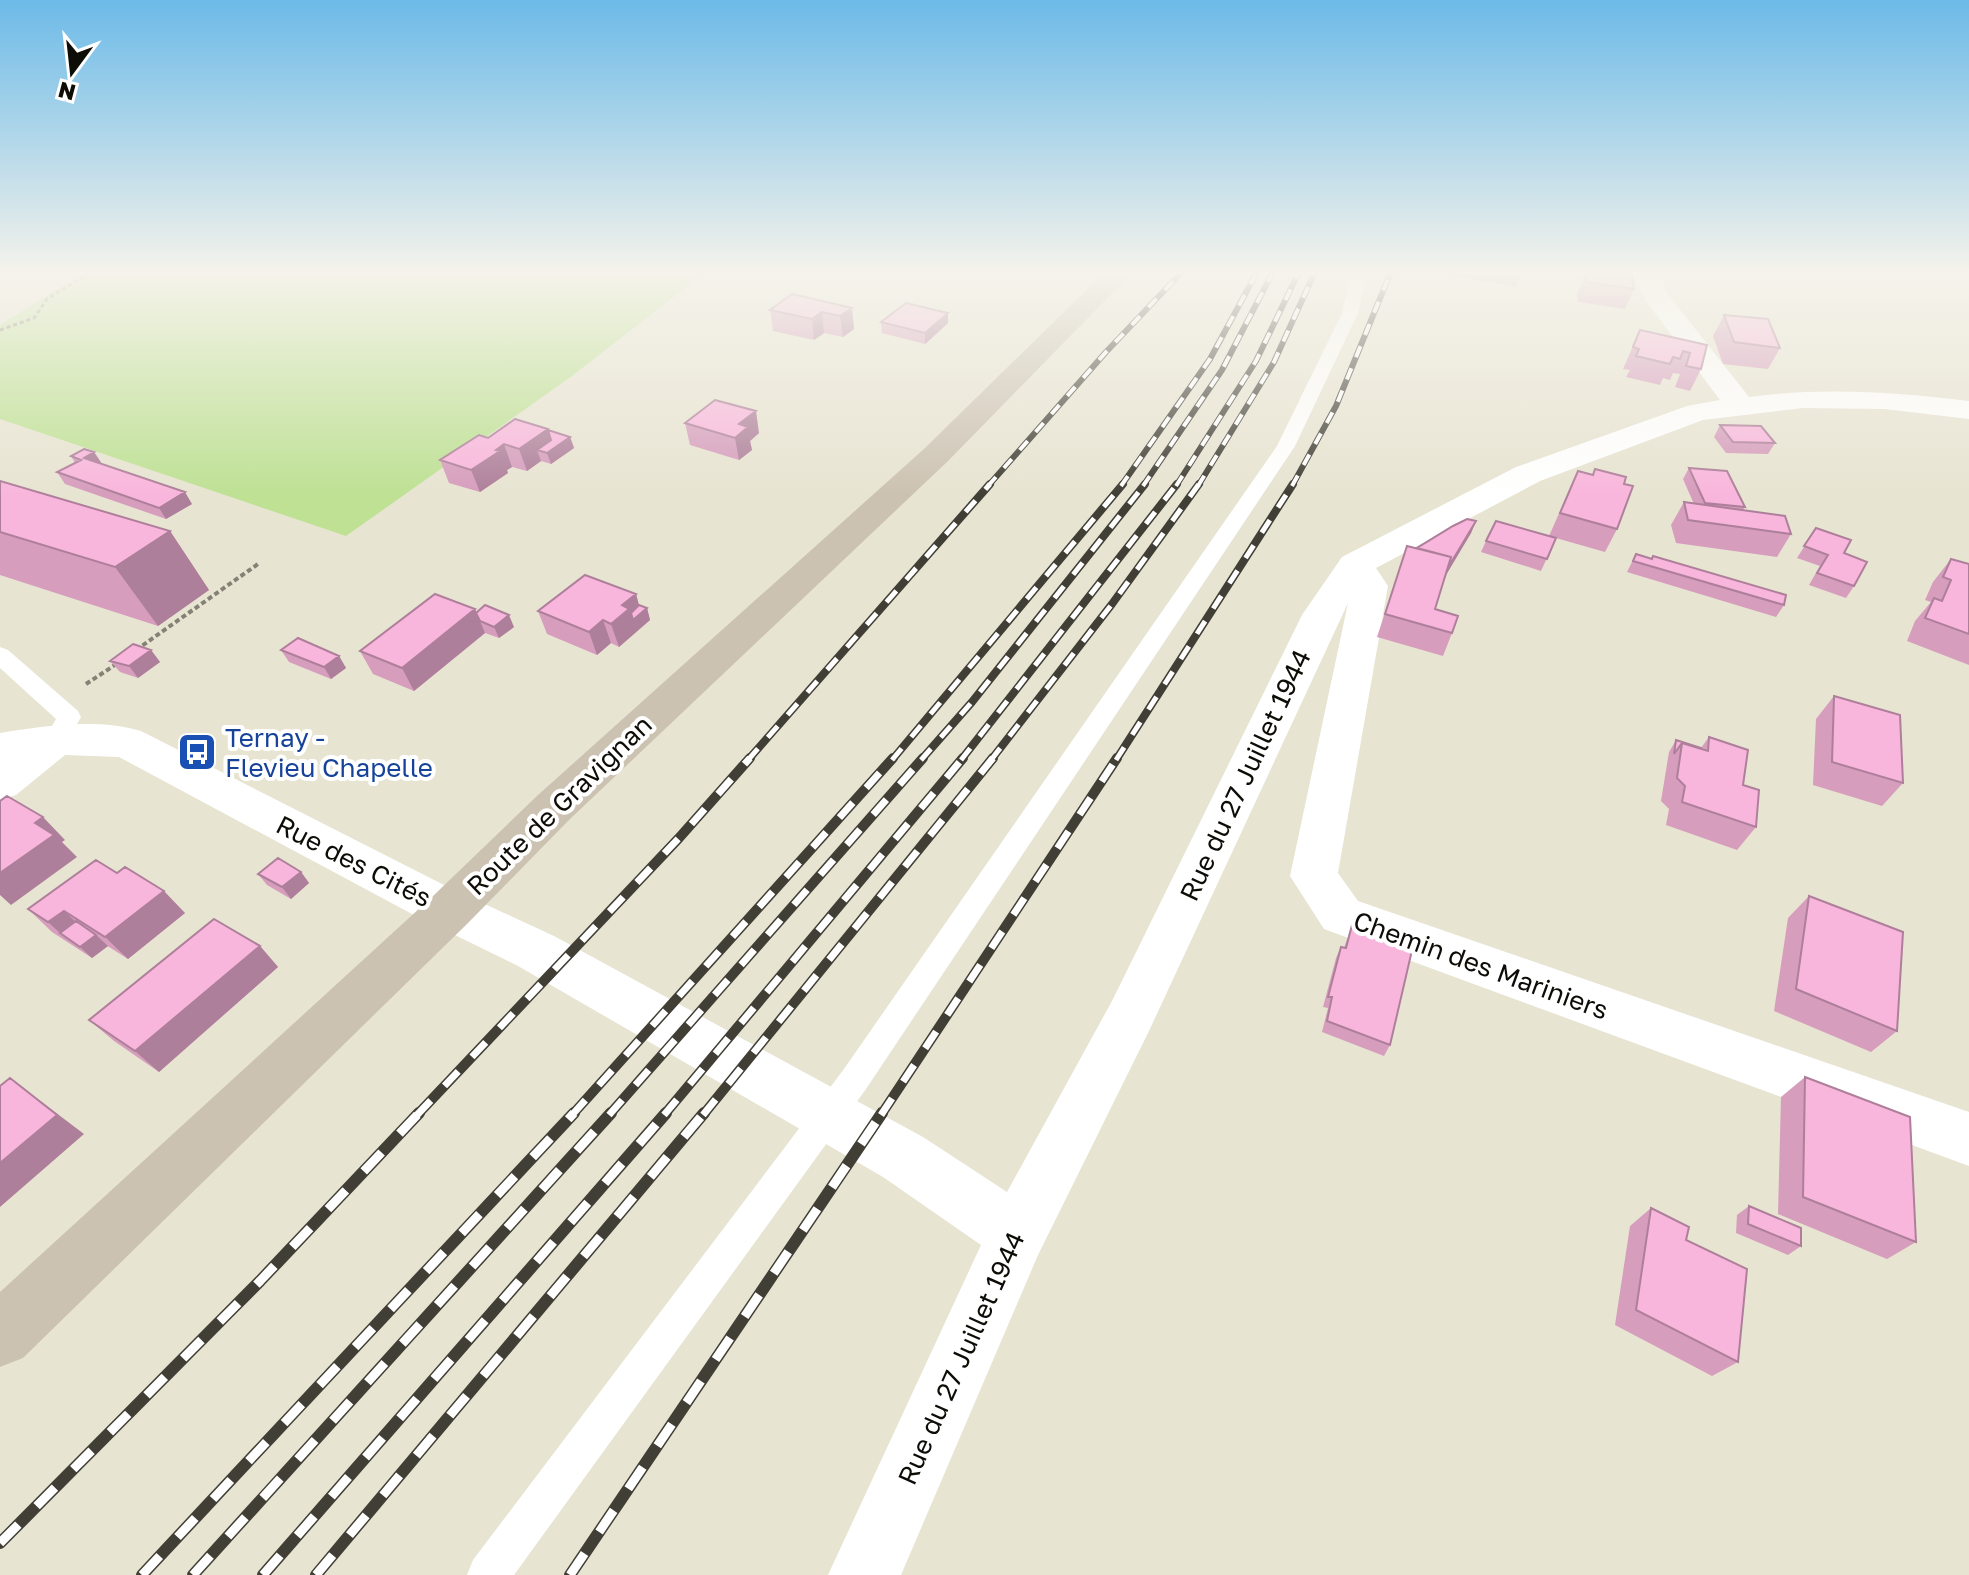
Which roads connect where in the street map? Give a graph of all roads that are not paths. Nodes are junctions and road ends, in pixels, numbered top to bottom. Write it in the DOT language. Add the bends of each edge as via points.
graph roads {
  1 [pos="1044,348"];
  2 [pos="1333,348"];
  3 [pos="1695,348"];
  4 [pos="1741,407"];
  5 [pos="1969,410"];
  6 [pos="1355,565"];
  7 [pos="0,655"];
  8 [pos="56,723"];
  9 [pos="0,748"];
  10 [pos="0,784"];
  11 [pos="450,910"];
  12 [pos="1969,1139"];
  13 [pos="1017,1234"];
  14 [pos="0,1335"];
  15 [pos="488,1575"];
  16 [pos="864,1575"];
  1 -- 11 [label="street, Route de Gravignan"];
  2 -- 15 [label="lane" via="1286,446 855,1079"];
  3 -- 4 [label="street"];
  4 -- 5 [label="street, Rue du 27 Juillet 1944" via="1803,399"];
  4 -- 6 [label="street, Rue du 27 Juillet 1944" via="1698,412 1528,474"];
  6 -- 12 [label="street, Chemin des Mariniers" via="1370,586 1314,876 1341,915"];
  6 -- 13 [label="street, Rue du 27 Juillet 1944" via="1321,615 1130,1017"];
  7 -- 8 [label="lane"];
  8 -- 9 [label="street, Rue des Cités"];
  8 -- 10 [label="street"];
  8 -- 11 [label="street, Rue des Cités" via="126,742"];
  11 -- 13 [label="street, Rue des Cités" via="536,951 903,1157"];
  11 -- 14 [label="street, Route de Gravignan"];
  13 -- 16 [label="street, Rue du 27 Juillet 1944"];
}
